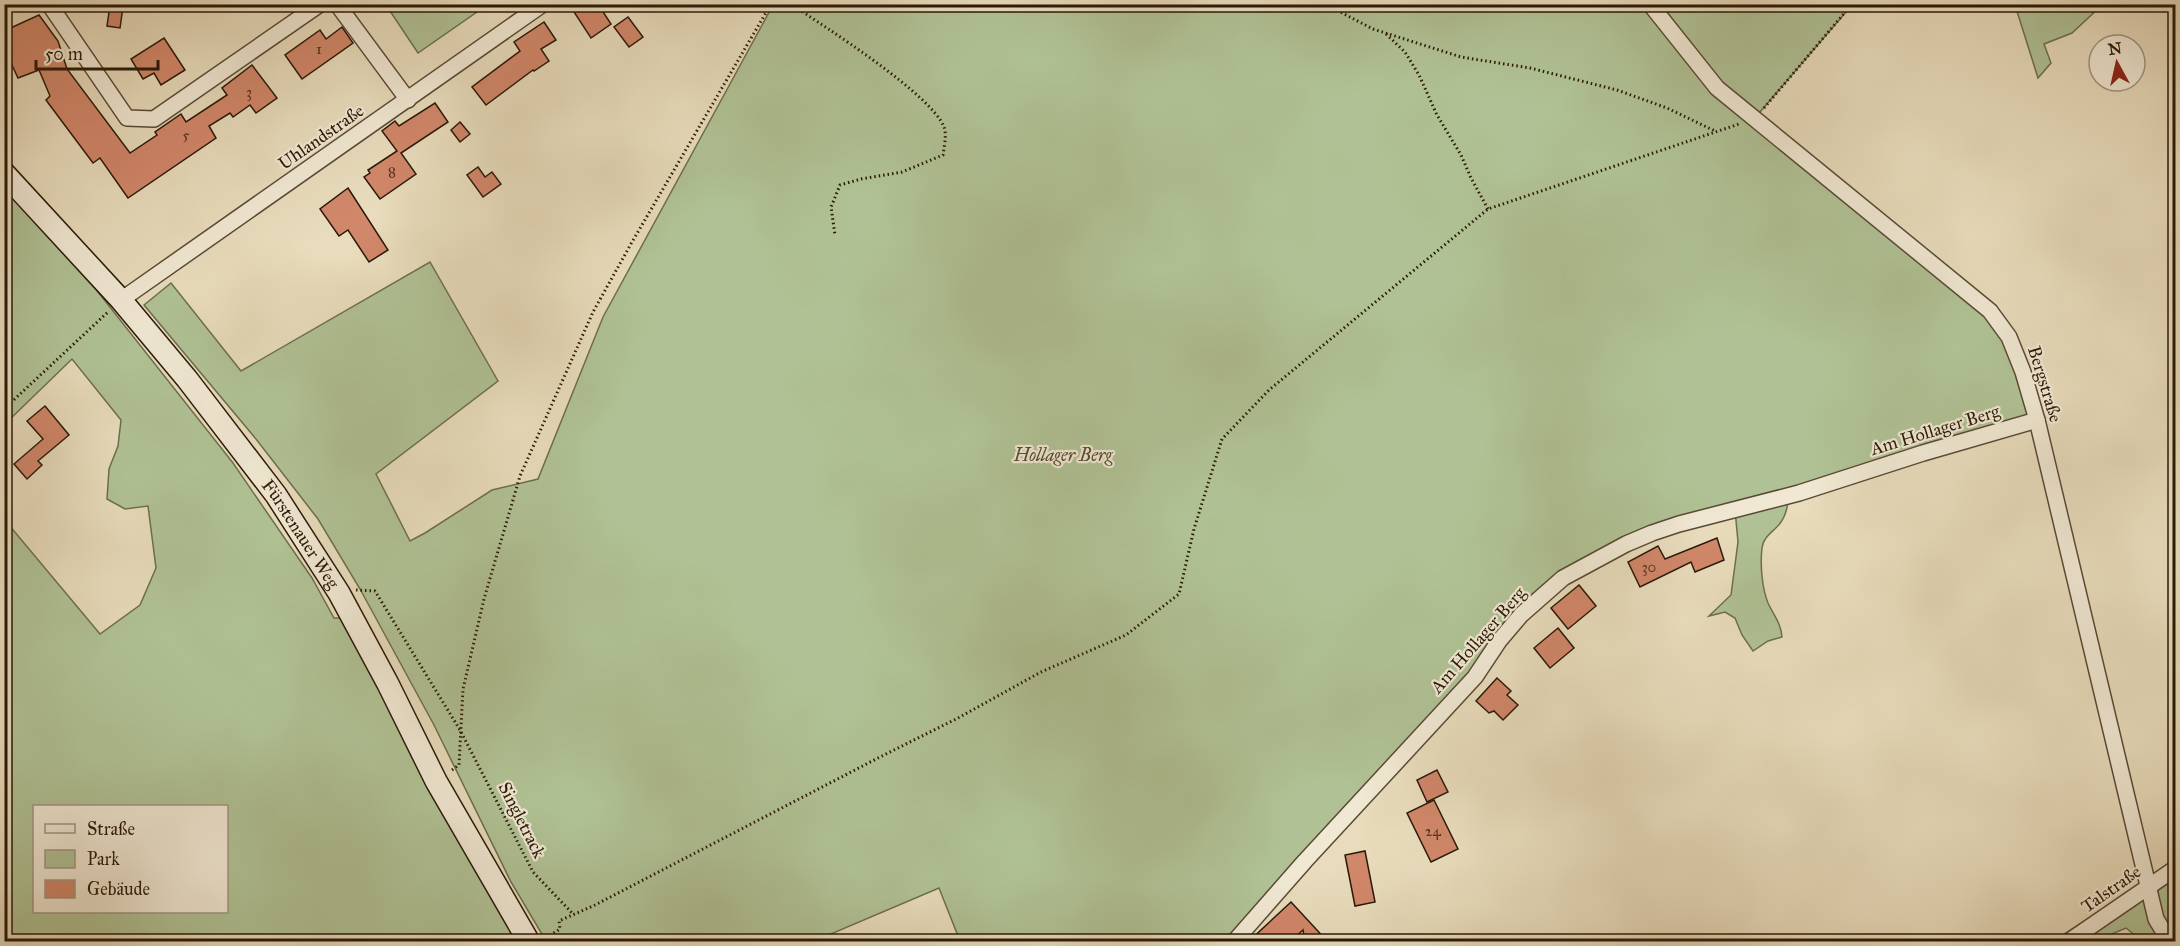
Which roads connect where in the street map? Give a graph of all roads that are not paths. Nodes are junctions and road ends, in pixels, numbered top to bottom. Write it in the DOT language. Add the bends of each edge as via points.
graph roads {
  1 [pos="49,4"];
  2 [pos="320,4"];
  3 [pos="337,4"];
  4 [pos="543,4"];
  5 [pos="1650,4"];
  6 [pos="408,100"];
  7 [pos="4,173"];
  8 [pos="121,300"];
  9 [pos="2037,420"];
  10 [pos="2175,868"];
  11 [pos="2148,887"];
  12 [pos="538,940"];
  13 [pos="1234,942"];
  14 [pos="2068,942"];
  15 [pos="2169,942"];
  1 -- 2 [label="street" via="127,118 154,119"];
  3 -- 6 [label="street"];
  4 -- 6 [label="street, Uhlandstraße"];
  5 -- 9 [label="street, Bergstraße" via="1717,88 1990,311 2009,337 2024,372"];
  6 -- 8 [label="street, Uhlandstraße"];
  7 -- 8 [label="street, Fürstenauer Weg"];
  8 -- 12 [label="street, Fürstenauer Weg" via="188,379 276,495 339,593 436,781"];
  9 -- 11 [label="street, Bergstraße"];
  9 -- 13 [label="street, Am Hollager Berg" via="1799,493 1679,524 1602,556 1563,578 1521,615 1475,677"];
  10 -- 11 [label="street, Talstraße"];
  11 -- 14 [label="street, Talstraße"];
  11 -- 15 [label="street, Bergstraße" via="2156,919"];
}
